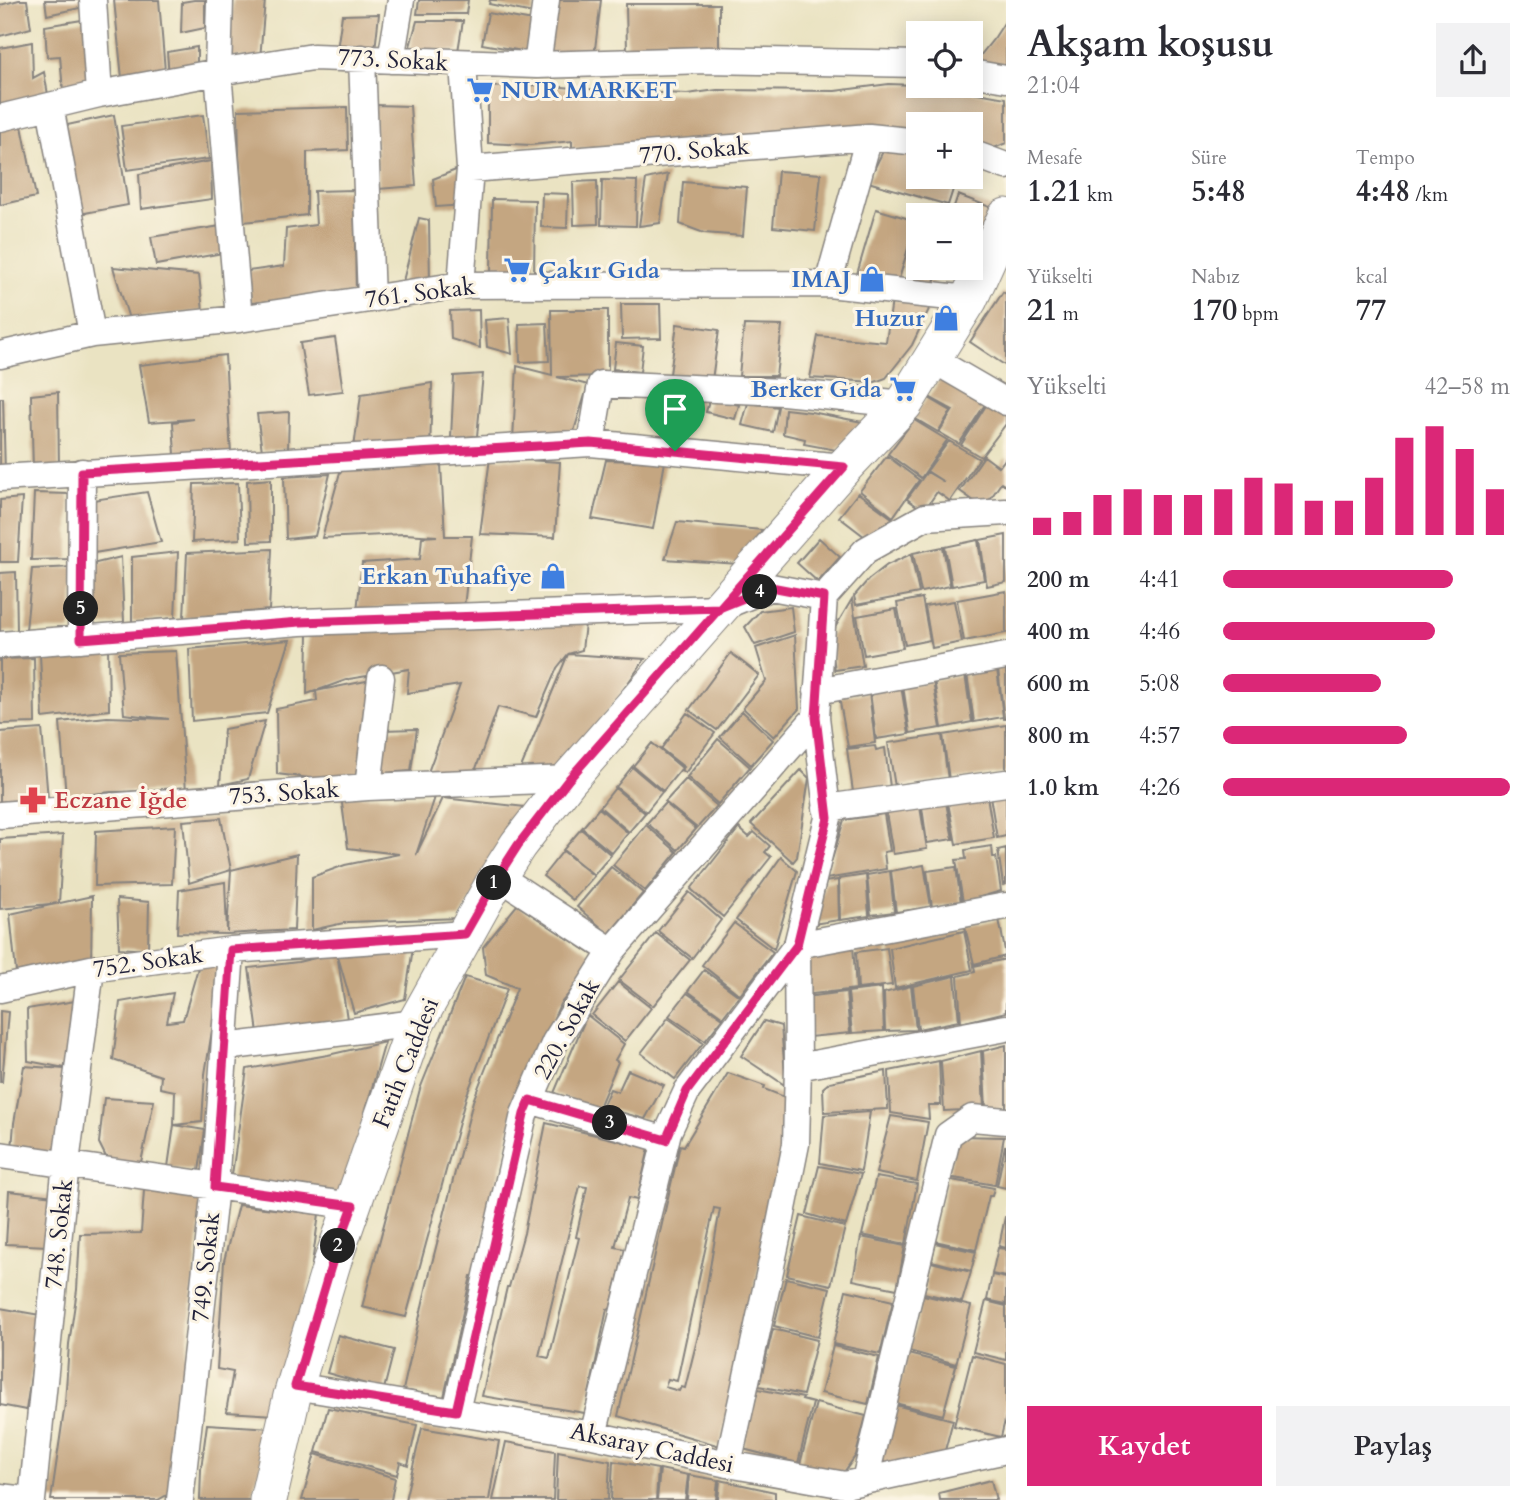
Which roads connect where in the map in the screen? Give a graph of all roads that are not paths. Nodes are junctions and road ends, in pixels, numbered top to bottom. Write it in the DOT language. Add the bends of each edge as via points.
graph roads {
  1 [pos="93,0"];
  2 [pos="220,0"];
  3 [pos="401,0"];
  4 [pos="546,0"];
  5 [pos="362,58"];
  6 [pos="391,60"];
  7 [pos="463,64"];
  8 [pos="906,64"];
  9 [pos="537,65"];
  10 [pos="218,72"];
  11 [pos="983,75"];
  12 [pos="1006,79"];
  13 [pos="99,94"];
  14 [pos="50,106"];
  15 [pos="0,118"];
  16 [pos="869,137"];
  17 [pos="906,141"];
  18 [pos="983,157"];
  19 [pos="1006,166"];
  20 [pos="470,170"];
  21 [pos="1006,217"];
  22 [pos="828,284"];
  23 [pos="461,285"];
  24 [pos="370,299"];
  25 [pos="969,299"];
  26 [pos="239,319"];
  27 [pos="92,334"];
  28 [pos="0,355"];
  29 [pos="932,359"];
  30 [pos="1006,402"];
  31 [pos="904,404"];
  32 [pos="591,443"];
  33 [pos="844,467"];
  34 [pos="82,472"];
  35 [pos="0,478"];
  36 [pos="1006,512"];
  37 [pos="824,597"];
  38 [pos="719,608"];
  39 [pos="81,639"];
  40 [pos="0,645"];
  41 [pos="1006,656"];
  42 [pos="381,678"];
  43 [pos="817,704"];
  44 [pos="569,779"];
  45 [pos="1006,783"];
  46 [pos="368,787"];
  47 [pos="826,808"];
  48 [pos="0,815"];
  49 [pos="498,876"];
  50 [pos="1006,906"];
  51 [pos="465,934"];
  52 [pos="797,945"];
  53 [pos="231,950"];
  54 [pos="612,951"];
  55 [pos="91,969"];
  56 [pos="0,989"];
  57 [pos="416,1023"];
  58 [pos="1006,1028"];
  59 [pos="225,1047"];
  60 [pos="799,1067"];
  61 [pos="530,1100"];
  62 [pos="1006,1121"];
  63 [pos="666,1140"];
  64 [pos="0,1156"];
  65 [pos="66,1163"];
  66 [pos="215,1187"];
  67 [pos="353,1206"];
  68 [pos="295,1386"];
  69 [pos="456,1411"];
  70 [pos="593,1434"];
  71 [pos="1006,1450"];
  72 [pos="727,1464"];
  73 [pos="851,1488"];
  74 [pos="0,1497"];
  75 [pos="25,1500"];
  76 [pos="32,1500"];
  77 [pos="180,1500"];
  78 [pos="268,1500"];
  1 -- 13 [label="street"];
  2 -- 10 [label="street"];
  3 -- 6 [label="street"];
  4 -- 9 [label="street"];
  5 -- 6 [label="street, 773. Sokak"];
  5 -- 10 [label="street, 773. Sokak" via="313,57"];
  5 -- 24 [label="street"];
  6 -- 7 [label="street, 773. Sokak"];
  7 -- 9 [label="street, 773. Sokak"];
  7 -- 20 [label="street"];
  8 -- 9 [label="street, 773. Sokak" via="708,60"];
  10 -- 13 [label="street, 773. Sokak"];
  10 -- 26 [label="street"];
  11 -- 12 [label="street"];
  13 -- 14 [label="street, 773. Sokak"];
  14 -- 15 [label="street, 773. Sokak"];
  14 -- 27 [label="street"];
  16 -- 17 [label="street, 770. Sokak"];
  16 -- 20 [label="street, 770. Sokak"];
  16 -- 22 [label="street"];
  18 -- 19 [label="street"];
  20 -- 23 [label="street"];
  21 -- 25 [label="main road, Fatih Caddesi"];
  22 -- 23 [label="street, 761. Sokak"];
  22 -- 25 [label="street, 761. Sokak"];
  23 -- 24 [label="street, 761. Sokak"];
  24 -- 26 [label="street, 761. Sokak"];
  25 -- 29 [label="main road, Fatih Caddesi"];
  26 -- 27 [label="street, 761. Sokak"];
  27 -- 28 [label="street, 761. Sokak"];
  29 -- 30 [label="street"];
  29 -- 31 [label="main road, Fatih Caddesi"];
  31 -- 32 [label="street" via="783,392 601,384"];
  31 -- 33 [label="main road, Fatih Caddesi"];
  32 -- 33 [label="street"];
  32 -- 34 [label="street"];
  33 -- 38 [label="main road, Fatih Caddesi"];
  34 -- 35 [label="street"];
  34 -- 39 [label="street"];
  36 -- 37 [label="street" via="925,517 866,550"];
  37 -- 38 [label="street" via="771,587"];
  37 -- 43 [label="street"];
  38 -- 39 [label="street" via="300,622"];
  38 -- 44 [label="main road, Fatih Caddesi"];
  39 -- 40 [label="street"];
  41 -- 43 [label="street"];
  42 -- 46 [label="street"];
  43 -- 47 [label="street"];
  43 -- 54 [label="street, 220. Sokak"];
  44 -- 46 [label="street, 753. Sokak"];
  44 -- 49 [label="main road, Fatih Caddesi"];
  45 -- 47 [label="street"];
  46 -- 48 [label="street, 753. Sokak"];
  47 -- 52 [label="street" via="828,818"];
  49 -- 51 [label="main road, Fatih Caddesi"];
  49 -- 54 [label="street"];
  50 -- 52 [label="street"];
  51 -- 53 [label="street, 752. Sokak"];
  51 -- 57 [label="main road, Fatih Caddesi"];
  52 -- 60 [label="street"];
  52 -- 63 [label="street" via="687,1091"];
  53 -- 55 [label="street, 752. Sokak"];
  53 -- 59 [label="street, 749. Sokak"];
  54 -- 61 [label="street, 220. Sokak" via="555,1042"];
  55 -- 56 [label="street, 752. Sokak"];
  55 -- 65 [label="street, 748. Sokak"];
  57 -- 59 [label="street"];
  57 -- 67 [label="main road, Fatih Caddesi"];
  58 -- 60 [label="street"];
  59 -- 66 [label="street, 749. Sokak"];
  60 -- 72 [label="street" via="796,1144"];
  61 -- 63 [label="street"];
  61 -- 69 [label="street, 220. Sokak"];
  62 -- 73 [label="street" via="972,1118 948,1135"];
  63 -- 70 [label="street"];
  64 -- 65 [label="street"];
  65 -- 66 [label="street"];
  65 -- 76 [label="street, 748. Sokak"];
  66 -- 67 [label="street"];
  66 -- 77 [label="street, 749. Sokak"];
  67 -- 68 [label="main road, Fatih Caddesi"];
  68 -- 69 [label="street, Aksaray Caddesi"];
  68 -- 78 [label="main road, Fatih Caddesi"];
  69 -- 70 [label="street, Aksaray Caddesi"];
  70 -- 72 [label="street, Aksaray Caddesi"];
  71 -- 73 [label="street, Aksaray Caddesi"];
  72 -- 73 [label="street, Aksaray Caddesi"];
  74 -- 75 [label="street"];
}
